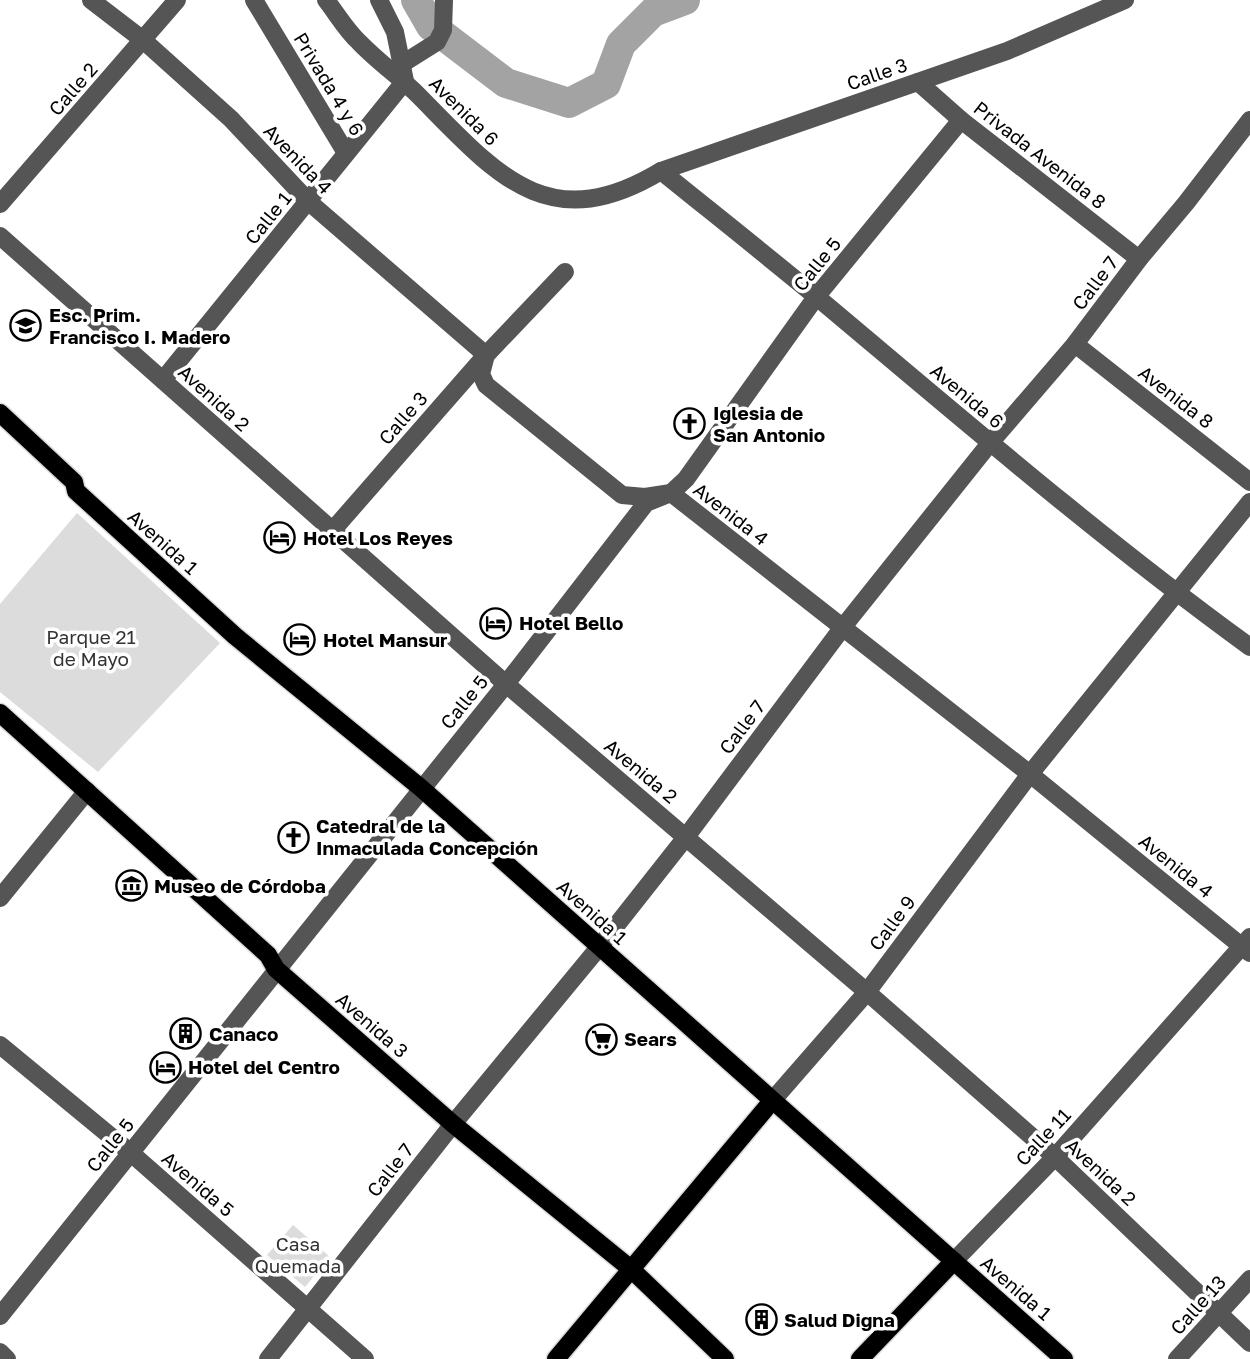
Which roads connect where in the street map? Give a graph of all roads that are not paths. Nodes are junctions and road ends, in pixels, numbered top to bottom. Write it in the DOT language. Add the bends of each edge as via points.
graph roads {
  1 [pos="92,0"];
  2 [pos="177,0"];
  3 [pos="254,0"];
  4 [pos="326,0"];
  5 [pos="379,0"];
  6 [pos="444,0"];
  7 [pos="1125,0"];
  8 [pos="143,40"];
  9 [pos="403,73"];
  10 [pos="918,82"];
  11 [pos="961,120"];
  12 [pos="1250,120"];
  13 [pos="345,153"];
  14 [pos="661,171"];
  15 [pos="640,184"];
  16 [pos="309,202"];
  17 [pos="0,204"];
  18 [pos="0,236"];
  19 [pos="1139,259"];
  20 [pos="565,272"];
  21 [pos="816,297"];
  22 [pos="1075,344"];
  23 [pos="486,355"];
  24 [pos="163,380"];
  25 [pos="0,413"];
  26 [pos="990,443"];
  27 [pos="1250,482"];
  28 [pos="671,493"];
  29 [pos="1250,502"];
  30 [pos="332,531"];
  31 [pos="1176,594"];
  32 [pos="843,627"];
  33 [pos="1250,648"];
  34 [pos="506,684"];
  35 [pos="0,713"];
  36 [pos="1030,774"];
  37 [pos="421,788"];
  38 [pos="87,791"];
  39 [pos="686,837"];
  40 [pos="0,898"];
  41 [pos="1247,945"];
  42 [pos="600,947"];
  43 [pos="276,969"];
  44 [pos="867,992"];
  45 [pos="0,1045"];
  46 [pos="772,1101"];
  47 [pos="453,1124"];
  48 [pos="131,1153"];
  49 [pos="1055,1157"];
  50 [pos="954,1261"];
  51 [pos="631,1269"];
  52 [pos="1250,1279"];
  53 [pos="308,1308"];
  54 [pos="1218,1314"];
  55 [pos="0,1316"];
  56 [pos="1250,1343"];
  57 [pos="0,1352"];
  58 [pos="8,1359"];
  59 [pos="268,1359"];
  60 [pos="365,1359"];
  61 [pos="556,1359"];
  62 [pos="725,1359"];
  63 [pos="860,1359"];
  64 [pos="1064,1359"];
  65 [pos="1177,1359"];
  1 -- 8 [label="street, Avenida 4"];
  2 -- 8 [label="street, Calle 2"];
  3 -- 13 [label="street, Privada 4 y 6"];
  4 -- 9 [label="street, Avenida 6" via="382,65"];
  5 -- 9 [label="street" via="395,32"];
  6 -- 9 [label="street" via="443,30 437,42"];
  7 -- 10 [label="street, Calle 3" via="1007,51"];
  8 -- 16 [label="street, Avenida 4" via="231,119"];
  8 -- 17 [label="street, Calle 2"];
  9 -- 13 [label="street, Calle 1"];
  9 -- 15 [label="street, Avenida 6" via="495,170 538,195 571,201"];
  10 -- 11 [label="street, Privada Avenida 8"];
  10 -- 14 [label="street, Calle 3"];
  11 -- 19 [label="street, Privada Avenida 8"];
  11 -- 21 [label="street, Calle 5"];
  12 -- 19 [label="street, Calle 7"];
  13 -- 16 [label="street, Calle 1"];
  14 -- 15 [label="street, Calle 3"];
  14 -- 21 [label="street, Avenida 6"];
  16 -- 23 [label="street, Avenida 4"];
  16 -- 24 [label="street, Calle 1"];
  18 -- 24 [label="street, Avenida 2"];
  19 -- 22 [label="street, Calle 7"];
  20 -- 23 [label="street, Calle 3"];
  21 -- 26 [label="street, Avenida 6"];
  21 -- 28 [label="street, Calle 5"];
  22 -- 26 [label="street, Calle 7"];
  22 -- 27 [label="street, Avenida 8"];
  23 -- 28 [label="street, Avenida 4" via="481,374 486,385 622,495"];
  23 -- 30 [label="street, Calle 3"];
  24 -- 30 [label="street, Avenida 2"];
  25 -- 37 [label="main road, Avenida 1" via="74,482 76,491 235,636"];
  26 -- 31 [label="street, Avenida 6"];
  26 -- 32 [label="street, Calle 7"];
  28 -- 32 [label="street, Avenida 4"];
  28 -- 34 [label="street, Calle 5" via="646,503"];
  29 -- 31 [label="street, Calle 9"];
  30 -- 34 [label="street, Avenida 2"];
  31 -- 33 [label="street, Avenida 6"];
  31 -- 36 [label="street, Calle 9"];
  32 -- 36 [label="street, Avenida 4"];
  32 -- 39 [label="street, Calle 7"];
  34 -- 37 [label="street, Calle 5"];
  34 -- 39 [label="street, Avenida 2"];
  35 -- 38 [label="main road, Avenida 3"];
  36 -- 41 [label="street, Avenida 4"];
  36 -- 44 [label="street, Calle 9"];
  37 -- 42 [label="main road, Avenida 1"];
  37 -- 43 [label="street, Calle 5"];
  38 -- 40 [label="street"];
  38 -- 43 [label="main road, Avenida 3" via="268,955"];
  39 -- 42 [label="street, Calle 7"];
  39 -- 44 [label="street, Avenida 2"];
  41 -- 49 [label="street, Calle 11"];
  42 -- 46 [label="main road, Avenida 1"];
  42 -- 47 [label="street, Calle 7"];
  43 -- 47 [label="main road, Avenida 3"];
  43 -- 48 [label="street, Calle 5"];
  44 -- 46 [label="street, Calle 9"];
  44 -- 49 [label="street, Avenida 2"];
  45 -- 48 [label="street, Avenida 5"];
  46 -- 50 [label="main road, Avenida 1"];
  46 -- 51 [label="main road, Calle 9"];
  47 -- 51 [label="main road, Avenida 3"];
  47 -- 53 [label="street, Calle 7"];
  48 -- 53 [label="street, Avenida 5"];
  48 -- 55 [label="street, Calle 5"];
  49 -- 50 [label="street, Calle 11"];
  49 -- 54 [label="street, Avenida 2"];
  50 -- 63 [label="main road, Calle 11"];
  50 -- 64 [label="main road, Avenida 1"];
  51 -- 61 [label="main road, Calle 9"];
  51 -- 62 [label="main road, Avenida 3"];
  52 -- 54 [label="street, Calle 13"];
  53 -- 59 [label="street, Calle 7"];
  53 -- 60 [label="street, Avenida 5"];
  54 -- 56 [label="street, Avenida 2"];
  54 -- 65 [label="street, Calle 13"];
  57 -- 58 [label="street"];
}
